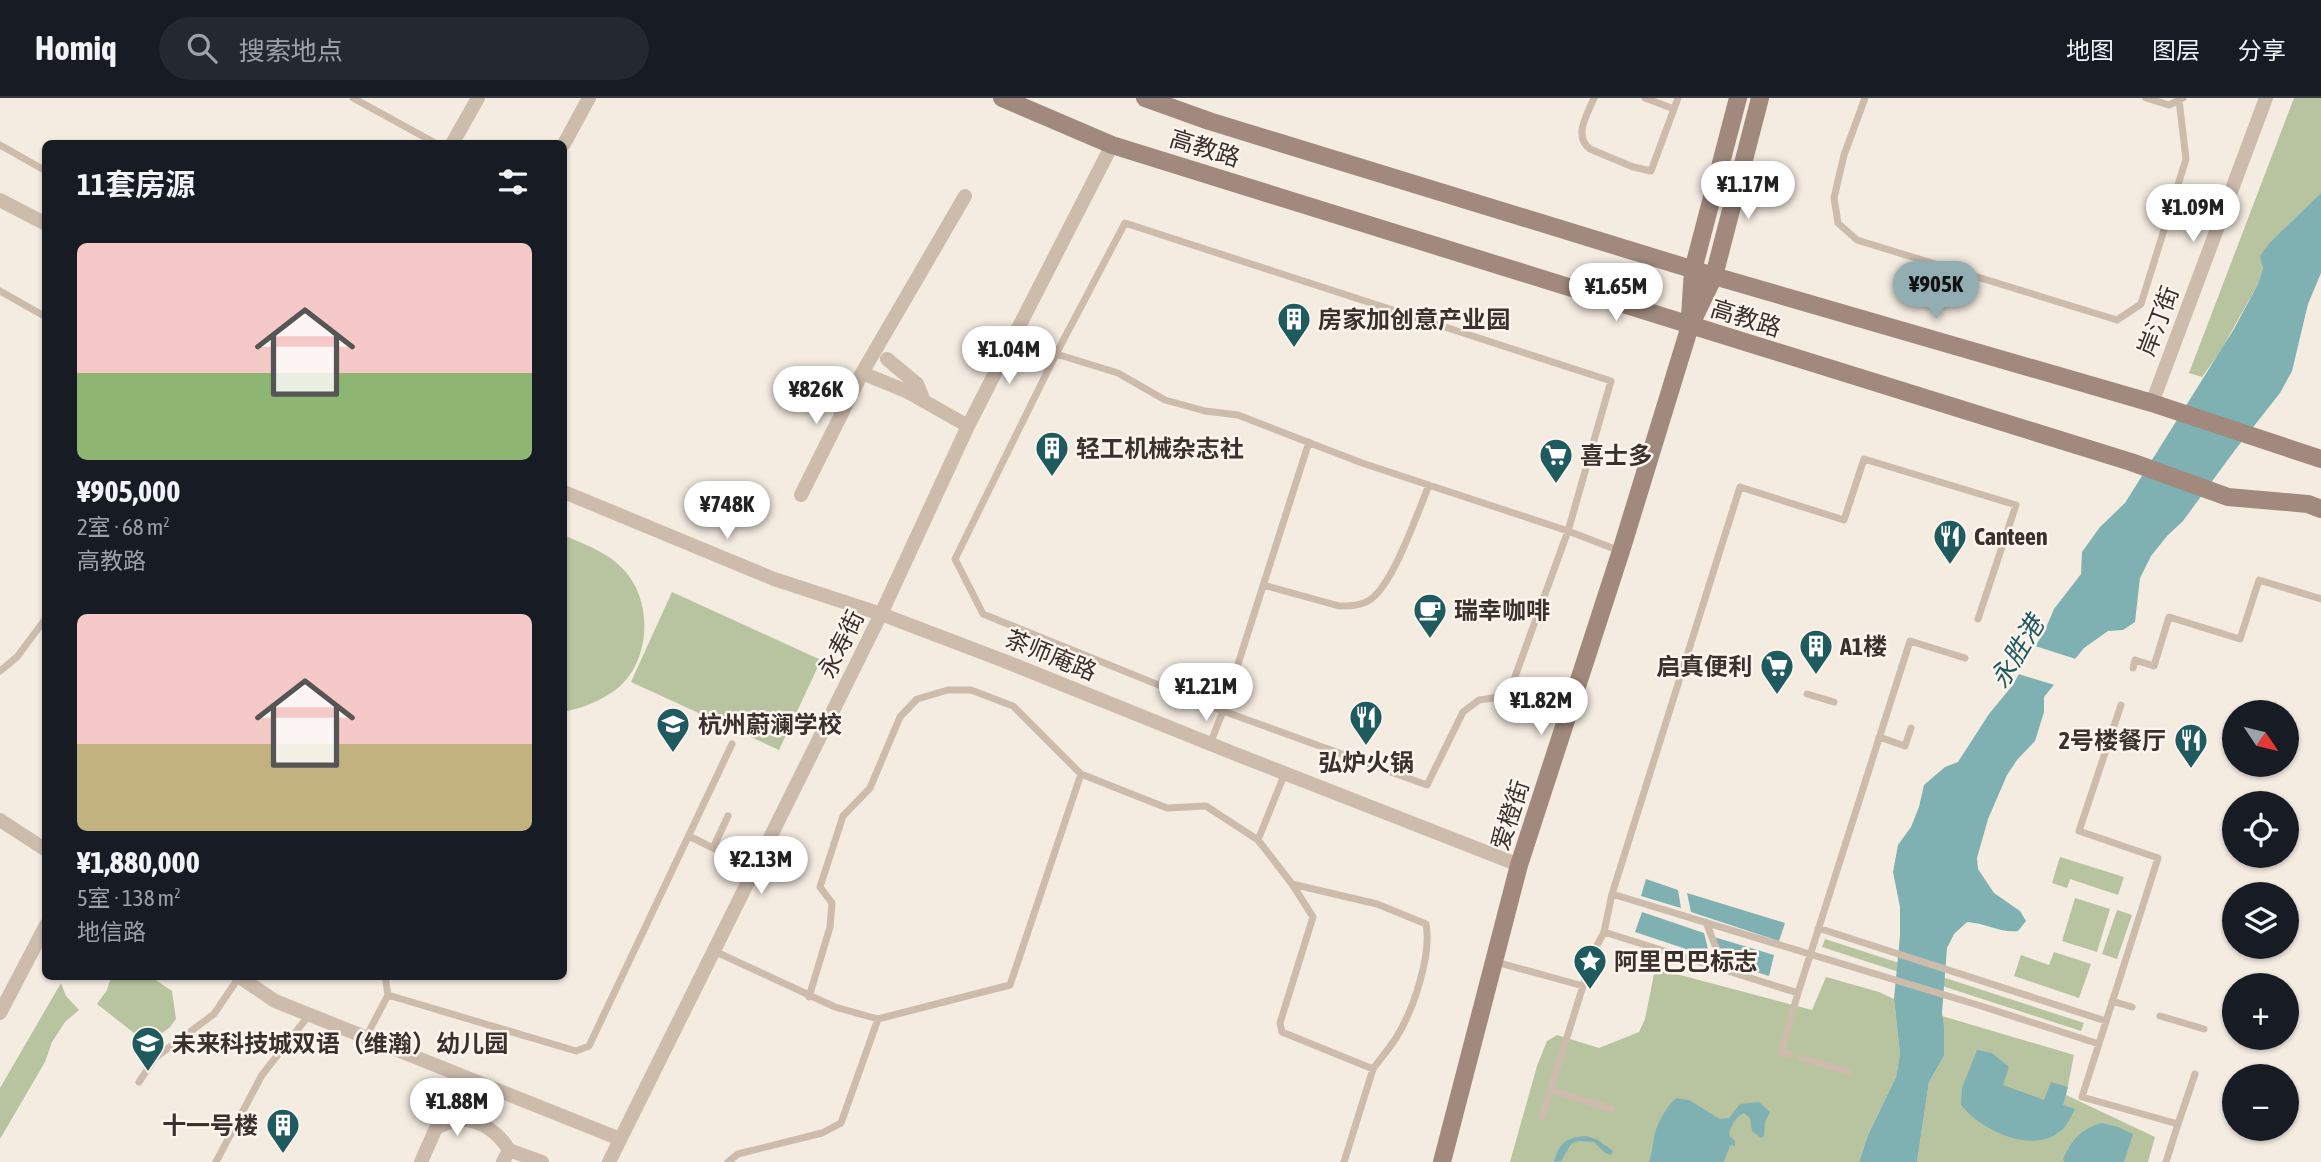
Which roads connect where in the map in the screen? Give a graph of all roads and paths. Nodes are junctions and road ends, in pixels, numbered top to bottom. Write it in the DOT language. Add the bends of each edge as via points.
graph roads {
  1 [pos="353,98"];
  2 [pos="478,98"];
  3 [pos="589,98"];
  4 [pos="1002,98"];
  5 [pos="1145,98"];
  6 [pos="1594,98"];
  7 [pos="1645,98"];
  8 [pos="1678,98"];
  9 [pos="1738,98"];
  10 [pos="1760,98"];
  11 [pos="1865,98"];
  12 [pos="2146,98"];
  13 [pos="2266,98"];
  14 [pos="2181,99"];
  15 [pos="1674,109"];
  16 [pos="430,140"];
  17 [pos="454,140"];
  18 [pos="566,140"];
  19 [pos="0,145"];
  20 [pos="1112,145"];
  21 [pos="42,169"];
  22 [pos="965,195"];
  23 [pos="0,200"];
  24 [pos="42,222"];
  25 [pos="1693,270"];
  26 [pos="1714,276"];
  27 [pos="0,291"];
  28 [pos="42,315"];
  29 [pos="1689,326"];
  30 [pos="1014,341"];
  31 [pos="1056,354"];
  32 [pos="887,359"];
  33 [pos="862,373"];
  34 [pos="924,401"];
  35 [pos="2160,405"];
  36 [pos="968,426"];
  37 [pos="1309,442"];
  38 [pos="2321,458"];
  39 [pos="1429,485"];
  40 [pos="567,493"];
  41 [pos="801,495"];
  42 [pos="2321,509"];
  43 [pos="1568,531"];
  44 [pos="1621,551"];
  45 [pos="1263,585"];
  46 [pos="2321,599"];
  47 [pos="881,614"];
  48 [pos="1978,619"];
  49 [pos="42,623"];
  50 [pos="1688,656"];
  51 [pos="1965,658"];
  52 [pos="2133,668"];
  53 [pos="0,671"];
  54 [pos="1735,671"];
  55 [pos="1807,694"];
  56 [pos="1833,702"];
  57 [pos="2121,705"];
  58 [pos="1223,711"];
  59 [pos="1911,728"];
  60 [pos="1879,737"];
  61 [pos="732,744"];
  62 [pos="1210,744"];
  63 [pos="1285,773"];
  64 [pos="1081,774"];
  65 [pos="728,816"];
  66 [pos="0,821"];
  67 [pos="689,836"];
  68 [pos="1258,840"];
  69 [pos="42,847"];
  70 [pos="713,848"];
  71 [pos="1520,865"];
  72 [pos="756,866"];
  73 [pos="1292,884"];
  74 [pos="1612,894"];
  75 [pos="1706,922"];
  76 [pos="1818,928"];
  77 [pos="1604,932"];
  78 [pos="42,933"];
  79 [pos="713,951"];
  80 [pos="1810,953"];
  81 [pos="1495,961"];
  82 [pos="1725,971"];
  83 [pos="237,980"];
  84 [pos="244,980"];
  85 [pos="386,980"];
  86 [pos="1583,986"];
  87 [pos="1798,993"];
  88 [pos="388,995"];
  89 [pos="809,996"];
  90 [pos="2112,1001"];
  91 [pos="2132,1007"];
  92 [pos="0,1013"];
  93 [pos="310,1015"];
  94 [pos="2160,1016"];
  95 [pos="878,1019"];
  96 [pos="2106,1021"];
  97 [pos="2204,1029"];
  98 [pos="366,1037"];
  99 [pos="2099,1044"];
  100 [pos="1789,1054"];
  101 [pos="1801,1058"];
  102 [pos="1373,1069"];
  103 [pos="1849,1072"];
  104 [pos="2194,1074"];
  105 [pos="139,1082"];
  106 [pos="1551,1090"];
  107 [pos="1612,1109"];
  108 [pos="1542,1117"];
  109 [pos="2178,1124"];
  110 [pos="620,1139"];
  111 [pos="506,1156"];
  112 [pos="216,1162"];
  113 [pos="421,1162"];
  114 [pos="542,1162"];
  115 [pos="609,1162"];
  116 [pos="728,1162"];
  117 [pos="1344,1162"];
  118 [pos="1443,1162"];
  119 [pos="2166,1162"];
  1 -- 16 [label="lane"];
  2 -- 17 [label="street"];
  3 -- 18 [label="street"];
  4 -- 20 [label="main road, 高教路"];
  5 -- 25 [label="main road, 高教路"];
  6 -- 15 [label="lane" via="1581,132 1584,145 1651,171"];
  7 -- 15 [label="lane"];
  8 -- 15 [label="lane"];
  9 -- 25 [label="main road, 爱橙街"];
  10 -- 26 [label="main road, 爱橙街"];
  11 -- 14 [label="lane" via="1834,198 1838,223 1857,240 2117,320 2141,304 2186,159"];
  12 -- 14 [label="lane" via="2169,105"];
  13 -- 35 [label="street, 岸汀街"];
  19 -- 21 [label="lane"];
  20 -- 29 [label="main road, 高教路"];
  20 -- 30 [label="street, 永寿街"];
  22 -- 33 [label="street"];
  23 -- 24 [label="street"];
  25 -- 26 [label="main road, 高教路"];
  25 -- 29 [label="main road, 爱橙街"];
  26 -- 29 [label="main road, 爱橙街"];
  26 -- 35 [label="main road, 高教路"];
  27 -- 28 [label="lane"];
  29 -- 42 [label="main road, 高教路" via="2131,462 2228,497"];
  29 -- 44 [label="main road, 爱橙街"];
  30 -- 31 [label="lane"];
  30 -- 36 [label="street, 永寿街"];
  31 -- 37 [label="lane" via="1118,373 1165,400 1238,415"];
  31 -- 43 [label="lane" via="1125,223 1611,381"];
  31 -- 58 [label="lane" via="955,559 983,614"];
  32 -- 34 [label="street" via="917,384"];
  33 -- 34 [label="street"];
  33 -- 41 [label="street"];
  34 -- 36 [label="street"];
  35 -- 38 [label="main road, 高教路"];
  36 -- 47 [label="street, 永寿街"];
  37 -- 39 [label="lane"];
  37 -- 45 [label="lane"];
  39 -- 43 [label="lane"];
  39 -- 45 [label="lane" via="1385,584 1370,601 1339,606"];
  40 -- 47 [label="street, 茶师庵路" via="774,579"];
  43 -- 44 [label="lane"];
  43 -- 58 [label="lane" via="1508,696 1479,700 1463,712 1427,785"];
  44 -- 71 [label="main road, 爱橙街"];
  45 -- 58 [label="lane"];
  46 -- 52 [label="lane" via="2259,580 2240,639 2169,617 2154,666 2135,660"];
  47 -- 62 [label="street, 茶师庵路"];
  47 -- 72 [label="street, 永寿街"];
  48 -- 50 [label="lane" via="2016,505 1864,459 1844,520 1740,487"];
  49 -- 53 [label="lane"];
  50 -- 54 [label="lane"];
  50 -- 74 [label="lane"];
  51 -- 60 [label="lane" via="1910,641"];
  55 -- 56 [label="lane"];
  57 -- 90 [label="lane" via="2079,831 2158,858"];
  58 -- 62 [label="lane"];
  59 -- 60 [label="lane" via="1906,746"];
  60 -- 76 [label="lane"];
  61 -- 67 [label="lane"];
  62 -- 63 [label="street, 茶师庵路"];
  63 -- 68 [label="lane"];
  63 -- 71 [label="street, 茶师庵路"];
  64 -- 68 [label="lane" via="1167,808 1206,806"];
  64 -- 89 [label="lane" via="1013,706 971,690 917,699 900,717 870,788 842,816 820,887 832,903 830,927"];
  64 -- 95 [label="lane" via="1010,985"];
  65 -- 70 [label="lane"];
  66 -- 69 [label="street"];
  67 -- 70 [label="lane"];
  67 -- 88 [label="lane" via="589,1046 576,1051"];
  68 -- 73 [label="lane"];
  70 -- 72 [label="lane"];
  71 -- 81 [label="main road, 爱橙街"];
  72 -- 79 [label="street, 永寿街"];
  73 -- 102 [label="lane" via="1313,917 1280,1023 1282,1032"];
  73 -- 102 [label="lane" via="1377,904 1426,924 1429,939 1420,981 1396,1037"];
  74 -- 75 [label="lane"];
  74 -- 77 [label="lane"];
  75 -- 80 [label="lane"];
  75 -- 82 [label="lane"];
  76 -- 80 [label="lane"];
  76 -- 96 [label="lane"];
  77 -- 82 [label="lane"];
  77 -- 86 [label="lane"];
  78 -- 92 [label="street"];
  79 -- 89 [label="lane"];
  79 -- 110 [label="street, 永寿街"];
  80 -- 87 [label="lane"];
  80 -- 99 [label="lane"];
  81 -- 86 [label="lane"];
  81 -- 118 [label="main road, 爱橙街"];
  82 -- 87 [label="lane"];
  83 -- 105 [label="lane" via="214,1014 155,1058"];
  84 -- 93 [label="street" via="275,1001"];
  85 -- 88 [label="lane"];
  86 -- 106 [label="lane"];
  87 -- 100 [label="lane" via="1781,1052"];
  88 -- 98 [label="lane"];
  89 -- 95 [label="lane"];
  90 -- 91 [label="lane"];
  90 -- 96 [label="lane"];
  93 -- 98 [label="street"];
  93 -- 112 [label="lane" via="262,1075"];
  94 -- 97 [label="lane"];
  95 -- 116 [label="lane" via="841,1123 822,1133 738,1154"];
  96 -- 99 [label="lane"];
  98 -- 110 [label="street"];
  99 -- 109 [label="lane" via="2082,1097"];
  101 -- 103 [label="lane"];
  102 -- 117 [label="lane"];
  104 -- 109 [label="lane"];
  106 -- 107 [label="lane"];
  106 -- 108 [label="lane"];
  109 -- 119 [label="lane"];
  110 -- 115 [label="street, 永寿街"];
  111 -- 113 [label="street" via="501,1137 484,1126 456,1119 436,1128"];
  111 -- 114 [label="street"];
}
